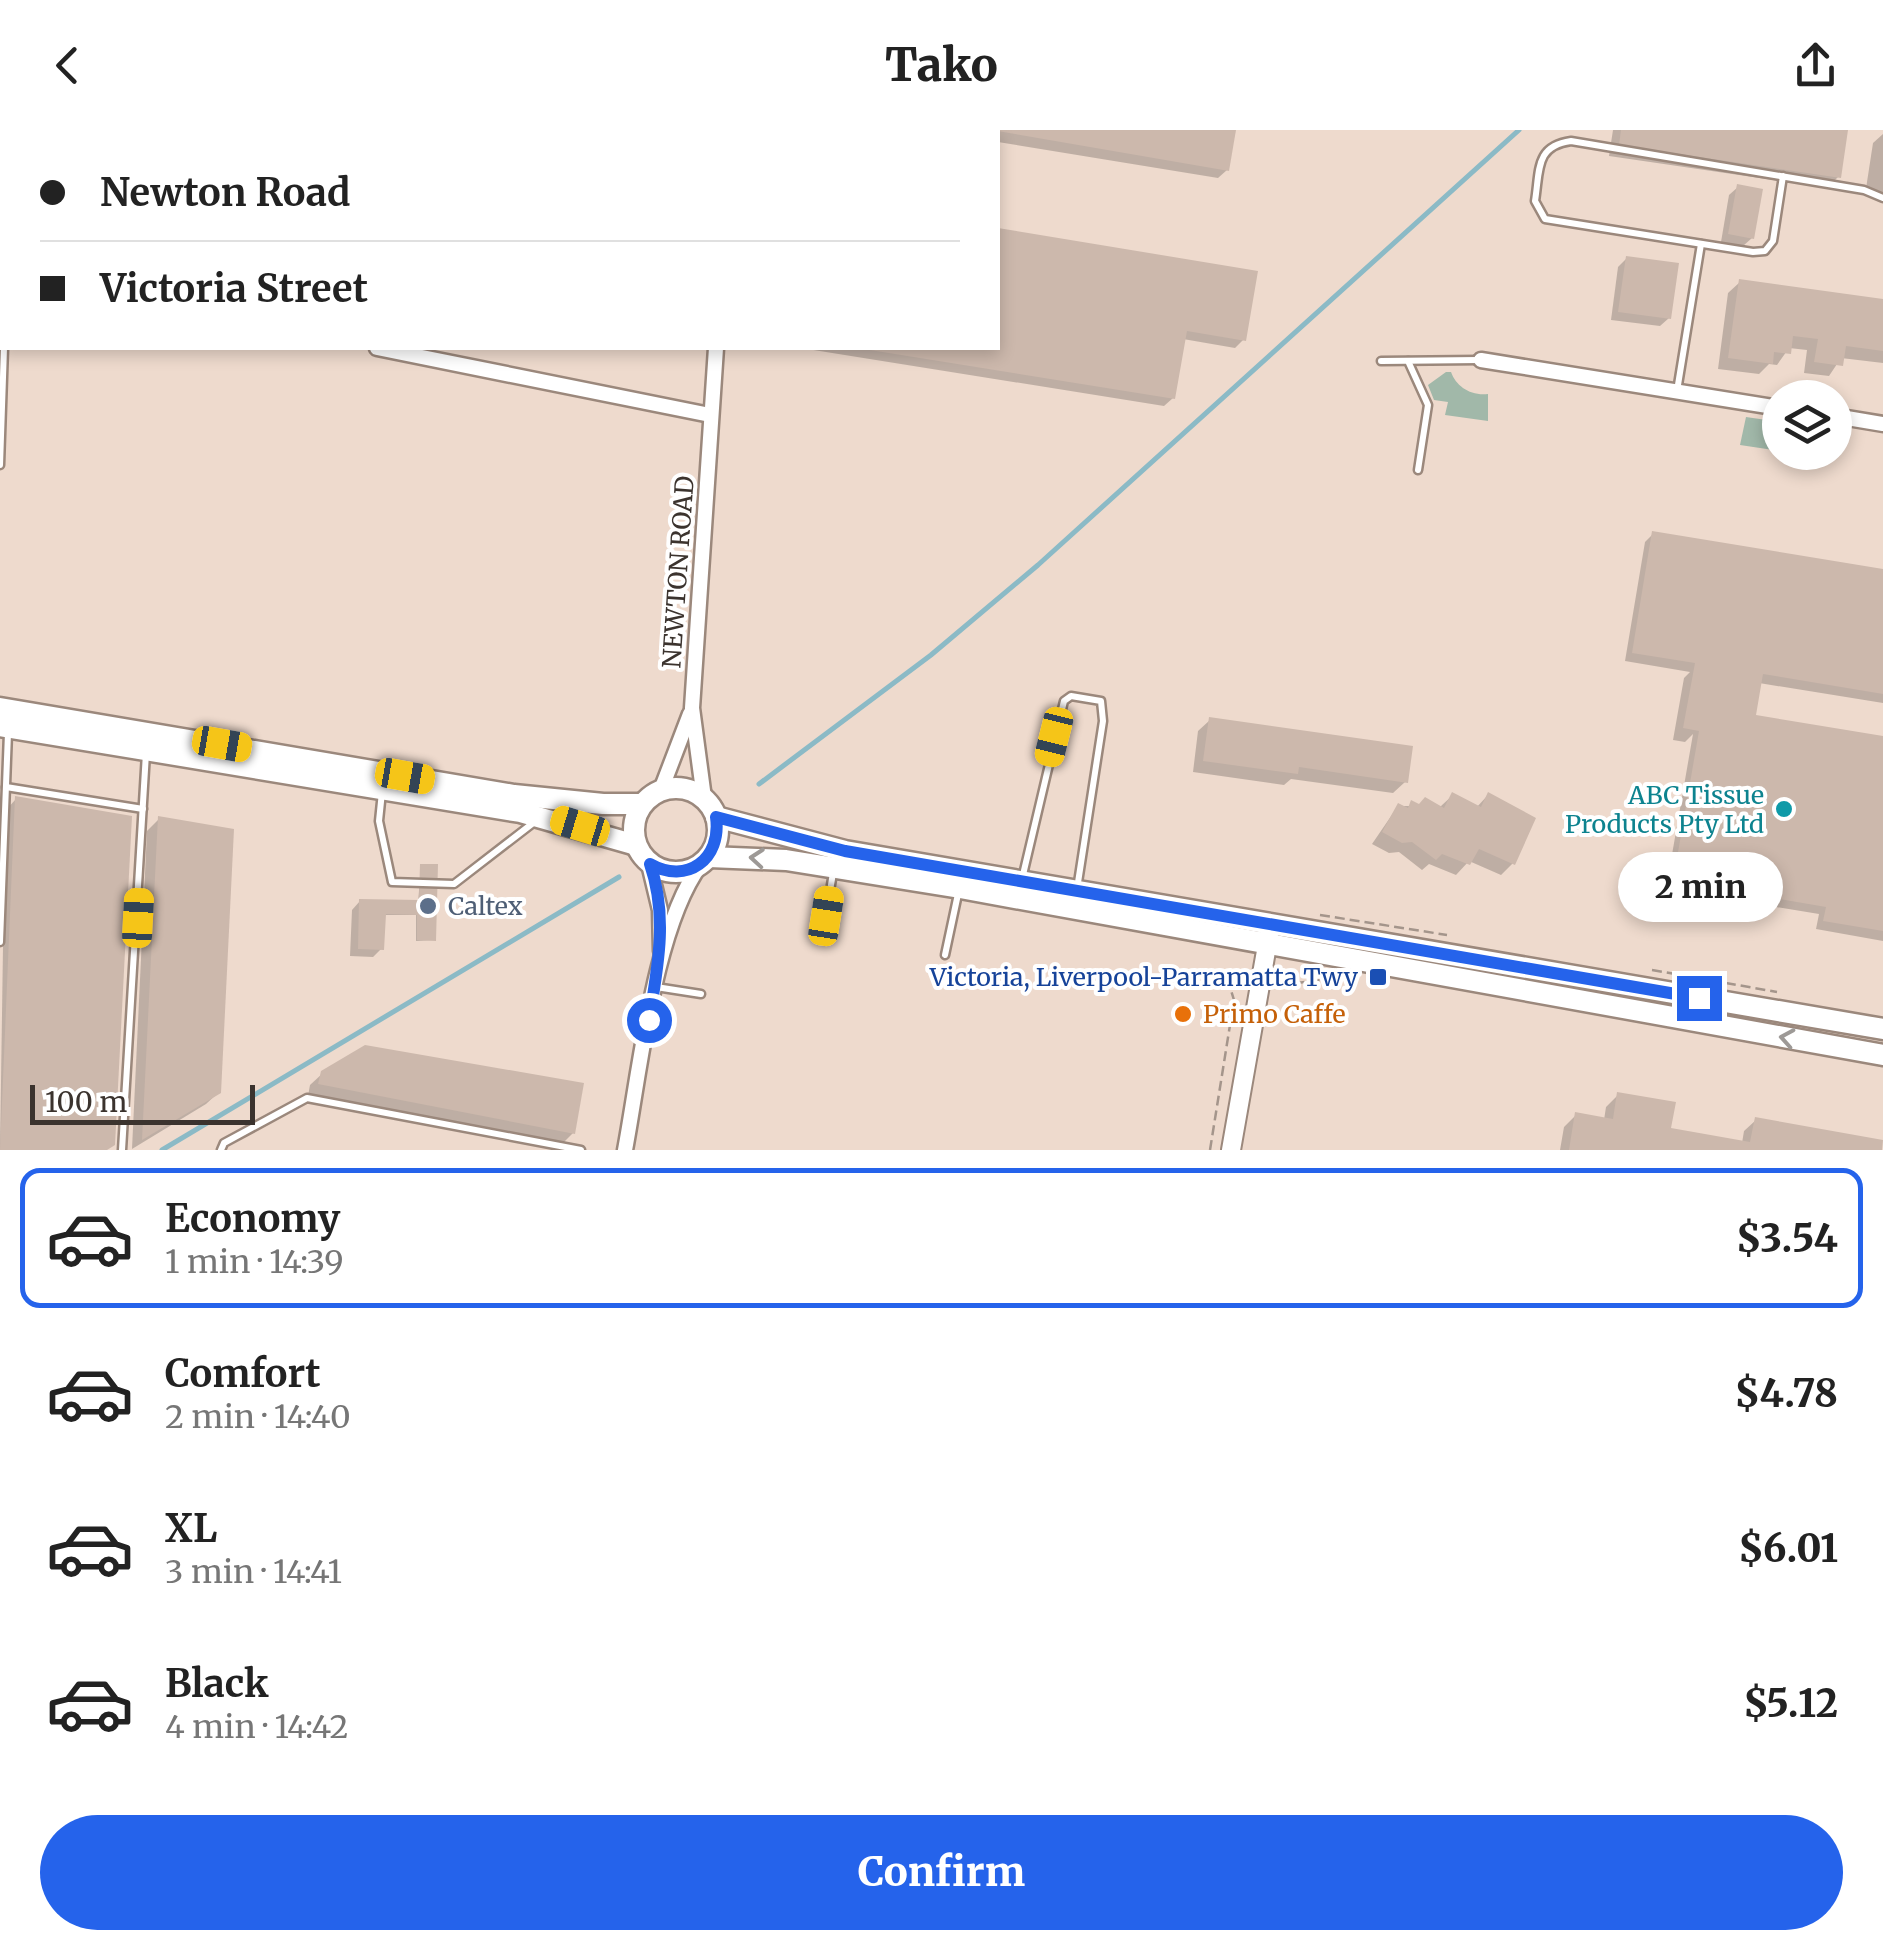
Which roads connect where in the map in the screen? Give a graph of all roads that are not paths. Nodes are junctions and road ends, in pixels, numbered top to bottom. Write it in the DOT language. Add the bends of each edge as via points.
graph roads {
  1 [pos="1783,176"];
  2 [pos="1883,198"];
  3 [pos="1700,244"];
  4 [pos="4,350"];
  5 [pos="386,350"];
  6 [pos="716,350"];
  7 [pos="1481,360"];
  8 [pos="1381,361"];
  9 [pos="1408,361"];
  10 [pos="1677,391"];
  11 [pos="1762,405"];
  12 [pos="710,415"];
  13 [pos="1852,419"];
  14 [pos="1883,424"];
  15 [pos="0,464"];
  16 [pos="1418,470"];
  17 [pos="692,708"];
  18 [pos="3,720"];
  19 [pos="146,748"];
  20 [pos="6,787"];
  21 [pos="382,788"];
  22 [pos="661,790"];
  23 [pos="704,798"];
  24 [pos="642,804"];
  25 [pos="143,809"];
  26 [pos="542,816"];
  27 [pos="716,817"];
  28 [pos="636,845"];
  29 [pos="705,861"];
  30 [pos="650,864"];
  31 [pos="834,867"];
  32 [pos="1022,881"];
  33 [pos="960,888"];
  34 [pos="1077,890"];
  35 [pos="823,932"];
  36 [pos="1269,932"];
  37 [pos="0,942"];
  38 [pos="945,955"];
  39 [pos="661,957"];
  40 [pos="655,987"];
  41 [pos="702,994"];
  42 [pos="1883,1030"];
  43 [pos="1883,1055"];
  44 [pos="122,1150"];
  45 [pos="222,1150"];
  46 [pos="580,1150"];
  47 [pos="626,1150"];
  48 [pos="1231,1150"];
  1 -- 2 [label="lane"];
  1 -- 3 [label="lane" via="1765,251"];
  1 -- 3 [label="lane" via="1571,141 1545,151 1535,201 1545,219"];
  3 -- 10 [label="lane"];
  4 -- 15 [label="lane"];
  5 -- 12 [label="street"];
  6 -- 12 [label="street, NEWTON ROAD"];
  7 -- 9 [label="lane"];
  7 -- 10 [label="street"];
  8 -- 9 [label="lane"];
  9 -- 16 [label="lane" via="1428,405"];
  10 -- 11 [label="street"];
  12 -- 17 [label="street, NEWTON ROAD"];
  13 -- 14 [label="street"];
  17 -- 22 [label="street"];
  17 -- 23 [label="street, NEWTON ROAD"];
  18 -- 19 [label="main road"];
  18 -- 20 [label="lane"];
  18 -- 24 [label="main road" via="514,795"];
  19 -- 21 [label="main road"];
  19 -- 25 [label="lane"];
  20 -- 25 [label="lane"];
  20 -- 37 [label="lane"];
  21 -- 26 [label="main road"];
  21 -- 26 [label="lane" via="379,821 392,882 454,884"];
  22 -- 23 [label="main road" via="684,789"];
  22 -- 24 [label="main road"];
  23 -- 27 [label="main road"];
  24 -- 28 [label="main road"];
  25 -- 44 [label="lane"];
  26 -- 28 [label="main road"];
  27 -- 29 [label="main road" via="716,845"];
  27 -- 32 [label="main road" via="794,840"];
  28 -- 30 [label="main road"];
  29 -- 30 [label="main road" via="671,872"];
  31 -- 29 [label="main road, one-way"];
  29 -- 39 [label="street" via="682,896"];
  30 -- 39 [label="street"];
  31 -- 33 [label="main road"];
  31 -- 35 [label="lane"];
  32 -- 34 [label="main road"];
  32 -- 34 [label="lane" via="1064,701 1072,696 1101,701 1103,722"];
  33 -- 36 [label="main road"];
  33 -- 38 [label="lane"];
  34 -- 36 [label="main road"];
  36 -- 42 [label="main road"];
  43 -- 36 [label="main road, one-way"];
  36 -- 48 [label="street"];
  39 -- 40 [label="street"];
  40 -- 41 [label="lane"];
  40 -- 47 [label="street"];
  45 -- 46 [label="lane" via="307,1098"];
}
